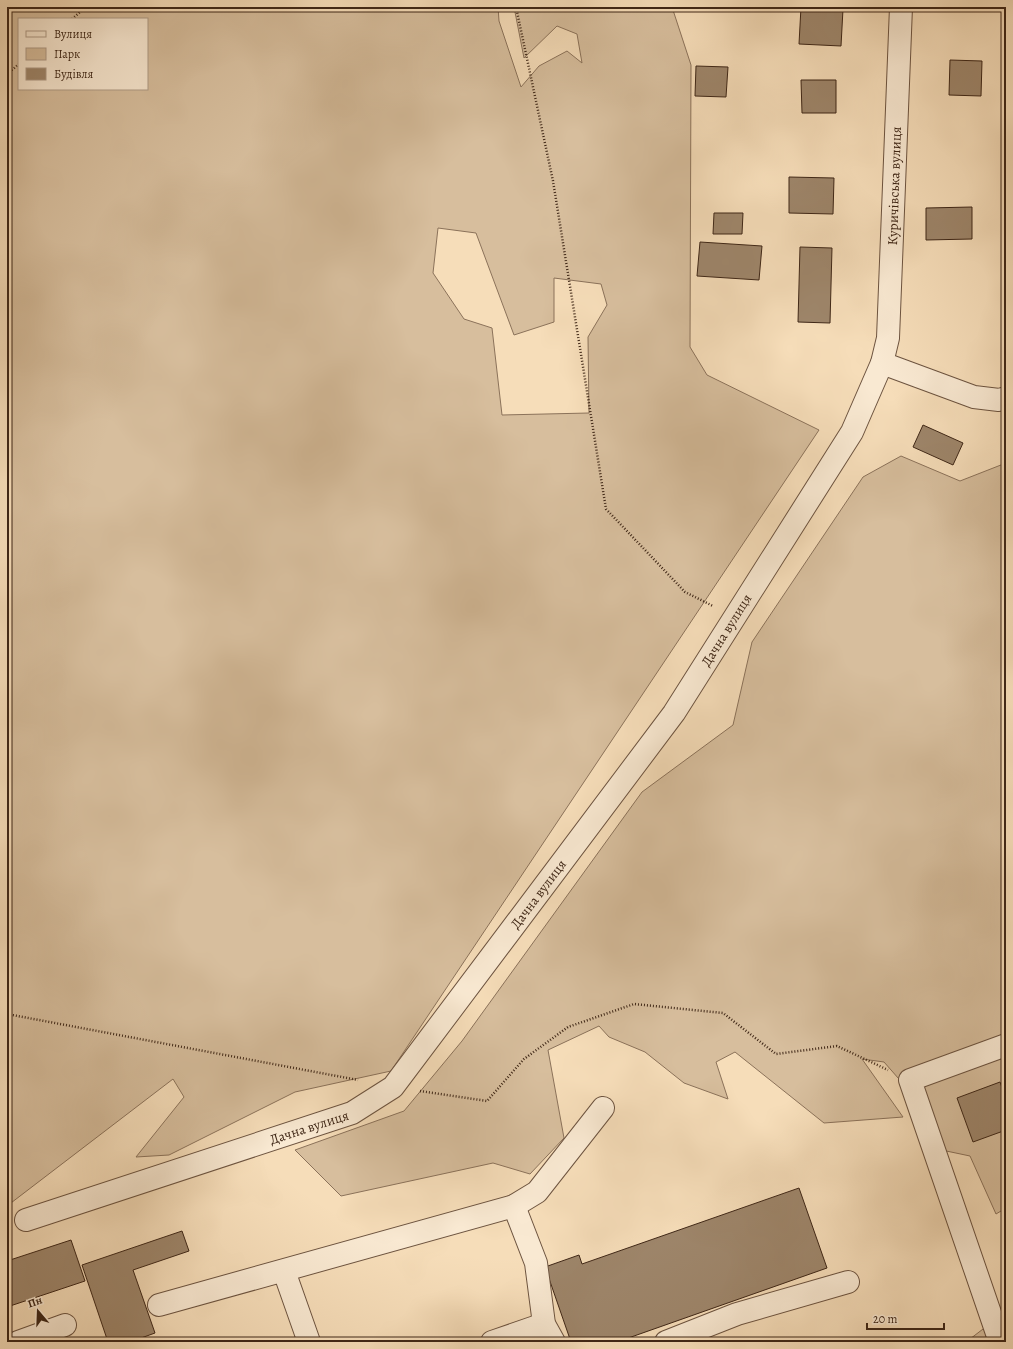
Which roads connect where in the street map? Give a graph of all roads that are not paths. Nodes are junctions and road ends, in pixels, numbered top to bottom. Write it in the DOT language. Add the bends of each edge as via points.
graph roads {
  1 [pos="901,7"];
  2 [pos="882,364"];
  3 [pos="1006,398"];
  4 [pos="1006,1044"];
  5 [pos="603,1108"];
  6 [pos="514,1206"];
  7 [pos="26,1220"];
  8 [pos="284,1271"];
  9 [pos="848,1282"];
  10 [pos="160,1306"];
  11 [pos="65,1325"];
  12 [pos="549,1333"];
  13 [pos="18,1342"];
  14 [pos="309,1342"];
  15 [pos="492,1342"];
  16 [pos="666,1342"];
  17 [pos="1000,1342"];
  1 -- 2 [label="street, Куричівська вулиця" via="888,338"];
  2 -- 3 [label="street" via="974,397 999,400"];
  2 -- 7 [label="street, Дачна вулиця" via="852,432 674,713 394,1086 352,1113"];
  4 -- 17 [label="street" via="910,1080"];
  5 -- 6 [label="street" via="537,1192"];
  6 -- 8 [label="street"];
  6 -- 12 [label="street" via="536,1263"];
  8 -- 10 [label="street"];
  8 -- 14 [label="street"];
  9 -- 16 [label="street" via="737,1314"];
  11 -- 13 [label="street"];
  12 -- 15 [label="street"];
}
